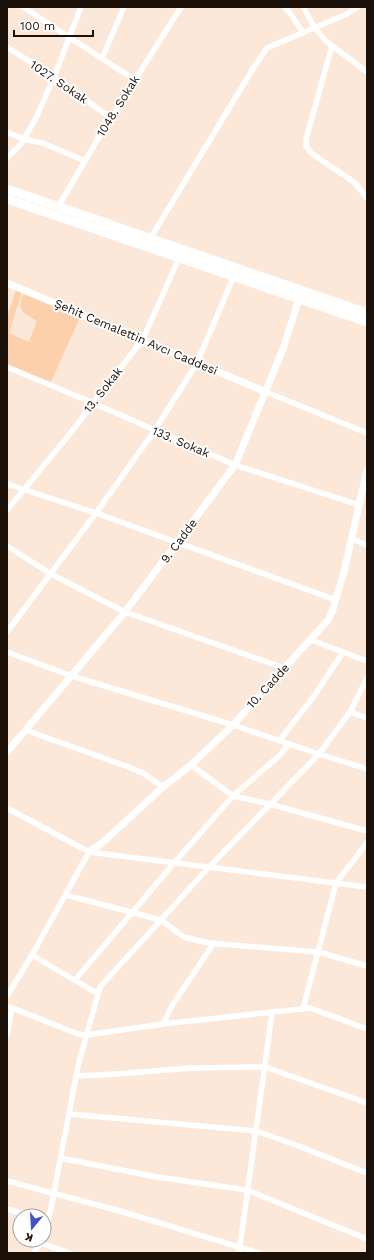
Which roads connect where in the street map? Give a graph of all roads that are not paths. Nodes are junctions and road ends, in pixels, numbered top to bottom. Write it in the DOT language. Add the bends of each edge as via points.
graph roads {
  1 [pos="81,7"];
  2 [pos="124,7"];
  3 [pos="181,7"];
  4 [pos="284,7"];
  5 [pos="304,7"];
  6 [pos="358,7"];
  7 [pos="27,8"];
  8 [pos="314,28"];
  9 [pos="303,33"];
  10 [pos="70,36"];
  11 [pos="332,46"];
  12 [pos="7,47"];
  13 [pos="102,58"];
  14 [pos="367,72"];
  15 [pos="54,77"];
  16 [pos="135,80"];
  17 [pos="111,118"];
  18 [pos="7,132"];
  19 [pos="23,139"];
  20 [pos="7,158"];
  21 [pos="85,161"];
  22 [pos="7,189"];
  23 [pos="367,198"];
  24 [pos="7,199"];
  25 [pos="58,207"];
  26 [pos="150,238"];
  27 [pos="180,258"];
  28 [pos="234,276"];
  29 [pos="7,283"];
  30 [pos="299,299"];
  31 [pos="367,313"];
  32 [pos="367,322"];
  33 [pos="143,339"];
  34 [pos="197,362"];
  35 [pos="7,367"];
  36 [pos="266,392"];
  37 [pos="93,403"];
  38 [pos="155,430"];
  39 [pos="367,433"];
  40 [pos="236,465"];
  41 [pos="367,470"];
  42 [pos="7,484"];
  43 [pos="23,490"];
  44 [pos="359,505"];
  45 [pos="7,510"];
  46 [pos="96,513"];
  47 [pos="352,539"];
  48 [pos="178,543"];
  49 [pos="367,545"];
  50 [pos="7,546"];
  51 [pos="51,574"];
  52 [pos="336,600"];
  53 [pos="125,612"];
  54 [pos="7,632"];
  55 [pos="311,640"];
  56 [pos="7,652"];
  57 [pos="343,652"];
  58 [pos="367,661"];
  59 [pos="284,668"];
  60 [pos="72,676"];
  61 [pos="367,678"];
  62 [pos="350,712"];
  63 [pos="367,718"];
  64 [pos="233,725"];
  65 [pos="25,730"];
  66 [pos="279,741"];
  67 [pos="289,744"];
  68 [pos="7,752"];
  69 [pos="319,754"];
  70 [pos="190,765"];
  71 [pos="367,769"];
  72 [pos="163,787"];
  73 [pos="233,796"];
  74 [pos="270,804"];
  75 [pos="7,808"];
  76 [pos="367,831"];
  77 [pos="367,842"];
  78 [pos="89,852"];
  79 [pos="174,862"];
  80 [pos="209,867"];
  81 [pos="336,883"];
  82 [pos="367,887"];
  83 [pos="66,895"];
  84 [pos="131,912"];
  85 [pos="161,920"];
  86 [pos="214,943"];
  87 [pos="318,952"];
  88 [pos="32,955"];
  89 [pos="367,966"];
  90 [pos="75,980"];
  91 [pos="98,994"];
  92 [pos="7,996"];
  93 [pos="10,1008"];
  94 [pos="303,1008"];
  95 [pos="272,1013"];
  96 [pos="163,1024"];
  97 [pos="367,1029"];
  98 [pos="7,1035"];
  99 [pos="87,1035"];
  100 [pos="265,1067"];
  101 [pos="76,1076"];
  102 [pos="367,1103"];
  103 [pos="69,1114"];
  104 [pos="256,1131"];
  105 [pos="60,1158"];
  106 [pos="367,1173"];
  107 [pos="7,1181"];
  108 [pos="248,1190"];
  109 [pos="54,1194"];
  110 [pos="50,1208"];
  111 [pos="367,1239"];
  112 [pos="52,1246"];
  113 [pos="239,1250"];
  114 [pos="70,1253"];
  115 [pos="259,1253"];
  1 -- 10 [label="street"];
  2 -- 13 [label="street"];
  3 -- 16 [label="street, 1048. Sokak"];
  4 -- 9 [label="street"];
  5 -- 8 [label="street"];
  6 -- 8 [label="street"];
  7 -- 10 [label="street"];
  8 -- 9 [label="street"];
  8 -- 11 [label="street"];
  9 -- 26 [label="street" via="268,48"];
  10 -- 13 [label="street"];
  10 -- 15 [label="street"];
  11 -- 14 [label="street"];
  11 -- 23 [label="street" via="306,146 311,153 354,182"];
  12 -- 15 [label="street, 1027. Sokak"];
  13 -- 16 [label="street"];
  15 -- 17 [label="street, 1027. Sokak"];
  15 -- 19 [label="street" via="36,118"];
  16 -- 17 [label="street, 1048. Sokak"];
  17 -- 21 [label="street, 1048. Sokak"];
  18 -- 19 [label="street"];
  19 -- 20 [label="street"];
  19 -- 21 [label="street" via="43,143"];
  21 -- 25 [label="street, 1048. Sokak"];
  22 -- 25 [label="highway"];
  24 -- 27 [label="highway"];
  25 -- 26 [label="highway"];
  26 -- 31 [label="highway"];
  27 -- 28 [label="highway"];
  27 -- 33 [label="street, 13. Sokak"];
  28 -- 30 [label="highway"];
  28 -- 34 [label="street"];
  29 -- 33 [label="street, Şehit Cemalettin Avcı Caddesi"];
  30 -- 32 [label="highway"];
  30 -- 36 [label="street, 9. Cadde"];
  33 -- 34 [label="street, Şehit Cemalettin Avcı Caddesi"];
  33 -- 37 [label="street, 13. Sokak"];
  34 -- 36 [label="street, Şehit Cemalettin Avcı Caddesi"];
  34 -- 38 [label="street"];
  35 -- 37 [label="street, 133. Sokak"];
  36 -- 39 [label="street"];
  36 -- 40 [label="street, 9. Cadde"];
  37 -- 38 [label="street, 133. Sokak"];
  37 -- 43 [label="street, 13. Sokak"];
  38 -- 40 [label="street, 133. Sokak"];
  38 -- 46 [label="street"];
  40 -- 44 [label="street, 133. Sokak"];
  40 -- 48 [label="street, 9. Cadde"];
  41 -- 44 [label="street, 10. Cadde"];
  42 -- 43 [label="street"];
  43 -- 45 [label="street, 13. Sokak"];
  43 -- 46 [label="street"];
  44 -- 47 [label="street, 10. Cadde"];
  46 -- 48 [label="street"];
  46 -- 51 [label="street"];
  47 -- 49 [label="street"];
  47 -- 52 [label="street, 10. Cadde"];
  48 -- 52 [label="street"];
  48 -- 53 [label="street, 9. Cadde"];
  50 -- 51 [label="street"];
  51 -- 53 [label="street"];
  51 -- 54 [label="street"];
  52 -- 55 [label="street, 10. Cadde" via="328,620"];
  53 -- 59 [label="street"];
  53 -- 60 [label="street, 9. Cadde"];
  55 -- 57 [label="street"];
  55 -- 59 [label="street, 10. Cadde"];
  56 -- 60 [label="street"];
  57 -- 58 [label="street"];
  57 -- 66 [label="street" via="314,696"];
  59 -- 64 [label="street, 10. Cadde"];
  60 -- 64 [label="street"];
  60 -- 65 [label="street, 9. Cadde"];
  61 -- 62 [label="street"];
  62 -- 63 [label="street"];
  62 -- 69 [label="street"];
  64 -- 66 [label="street"];
  64 -- 70 [label="street, 10. Cadde"];
  65 -- 68 [label="street, 9. Cadde"];
  65 -- 72 [label="street" via="143,773"];
  66 -- 67 [label="street"];
  67 -- 69 [label="street"];
  67 -- 73 [label="street"];
  69 -- 71 [label="street"];
  69 -- 74 [label="street"];
  70 -- 72 [label="street, 10. Cadde"];
  70 -- 73 [label="street"];
  72 -- 78 [label="street, 10. Cadde"];
  73 -- 74 [label="street"];
  73 -- 79 [label="street"];
  74 -- 76 [label="street"];
  74 -- 80 [label="street"];
  75 -- 78 [label="street"];
  77 -- 81 [label="street"];
  78 -- 79 [label="street"];
  78 -- 83 [label="street"];
  79 -- 80 [label="street"];
  79 -- 84 [label="street"];
  80 -- 81 [label="street"];
  80 -- 85 [label="street"];
  81 -- 82 [label="street"];
  81 -- 87 [label="street"];
  83 -- 84 [label="street"];
  83 -- 88 [label="street"];
  84 -- 85 [label="street"];
  84 -- 90 [label="street"];
  85 -- 86 [label="street" via="184,937"];
  85 -- 91 [label="street" via="100,987"];
  86 -- 87 [label="street"];
  86 -- 96 [label="street" via="173,1004"];
  87 -- 89 [label="street"];
  87 -- 94 [label="street"];
  88 -- 90 [label="street"];
  88 -- 92 [label="street"];
  90 -- 91 [label="street"];
  91 -- 99 [label="street"];
  93 -- 98 [label="street"];
  93 -- 99 [label="street" via="78,1034"];
  94 -- 95 [label="street"];
  94 -- 97 [label="street" via="310,1008"];
  95 -- 96 [label="street"];
  95 -- 100 [label="street"];
  96 -- 99 [label="street"];
  99 -- 101 [label="street"];
  100 -- 101 [label="street" via="191,1068"];
  100 -- 102 [label="street"];
  100 -- 104 [label="street"];
  101 -- 103 [label="street"];
  103 -- 104 [label="street"];
  103 -- 105 [label="street"];
  104 -- 106 [label="street"];
  104 -- 108 [label="street"];
  105 -- 108 [label="street" via="157,1177"];
  105 -- 109 [label="street"];
  107 -- 109 [label="street"];
  108 -- 111 [label="street"];
  108 -- 113 [label="street"];
  109 -- 110 [label="street"];
  109 -- 113 [label="street" via="120,1211"];
  112 -- 114 [label="street"];
  113 -- 115 [label="street"];
}
